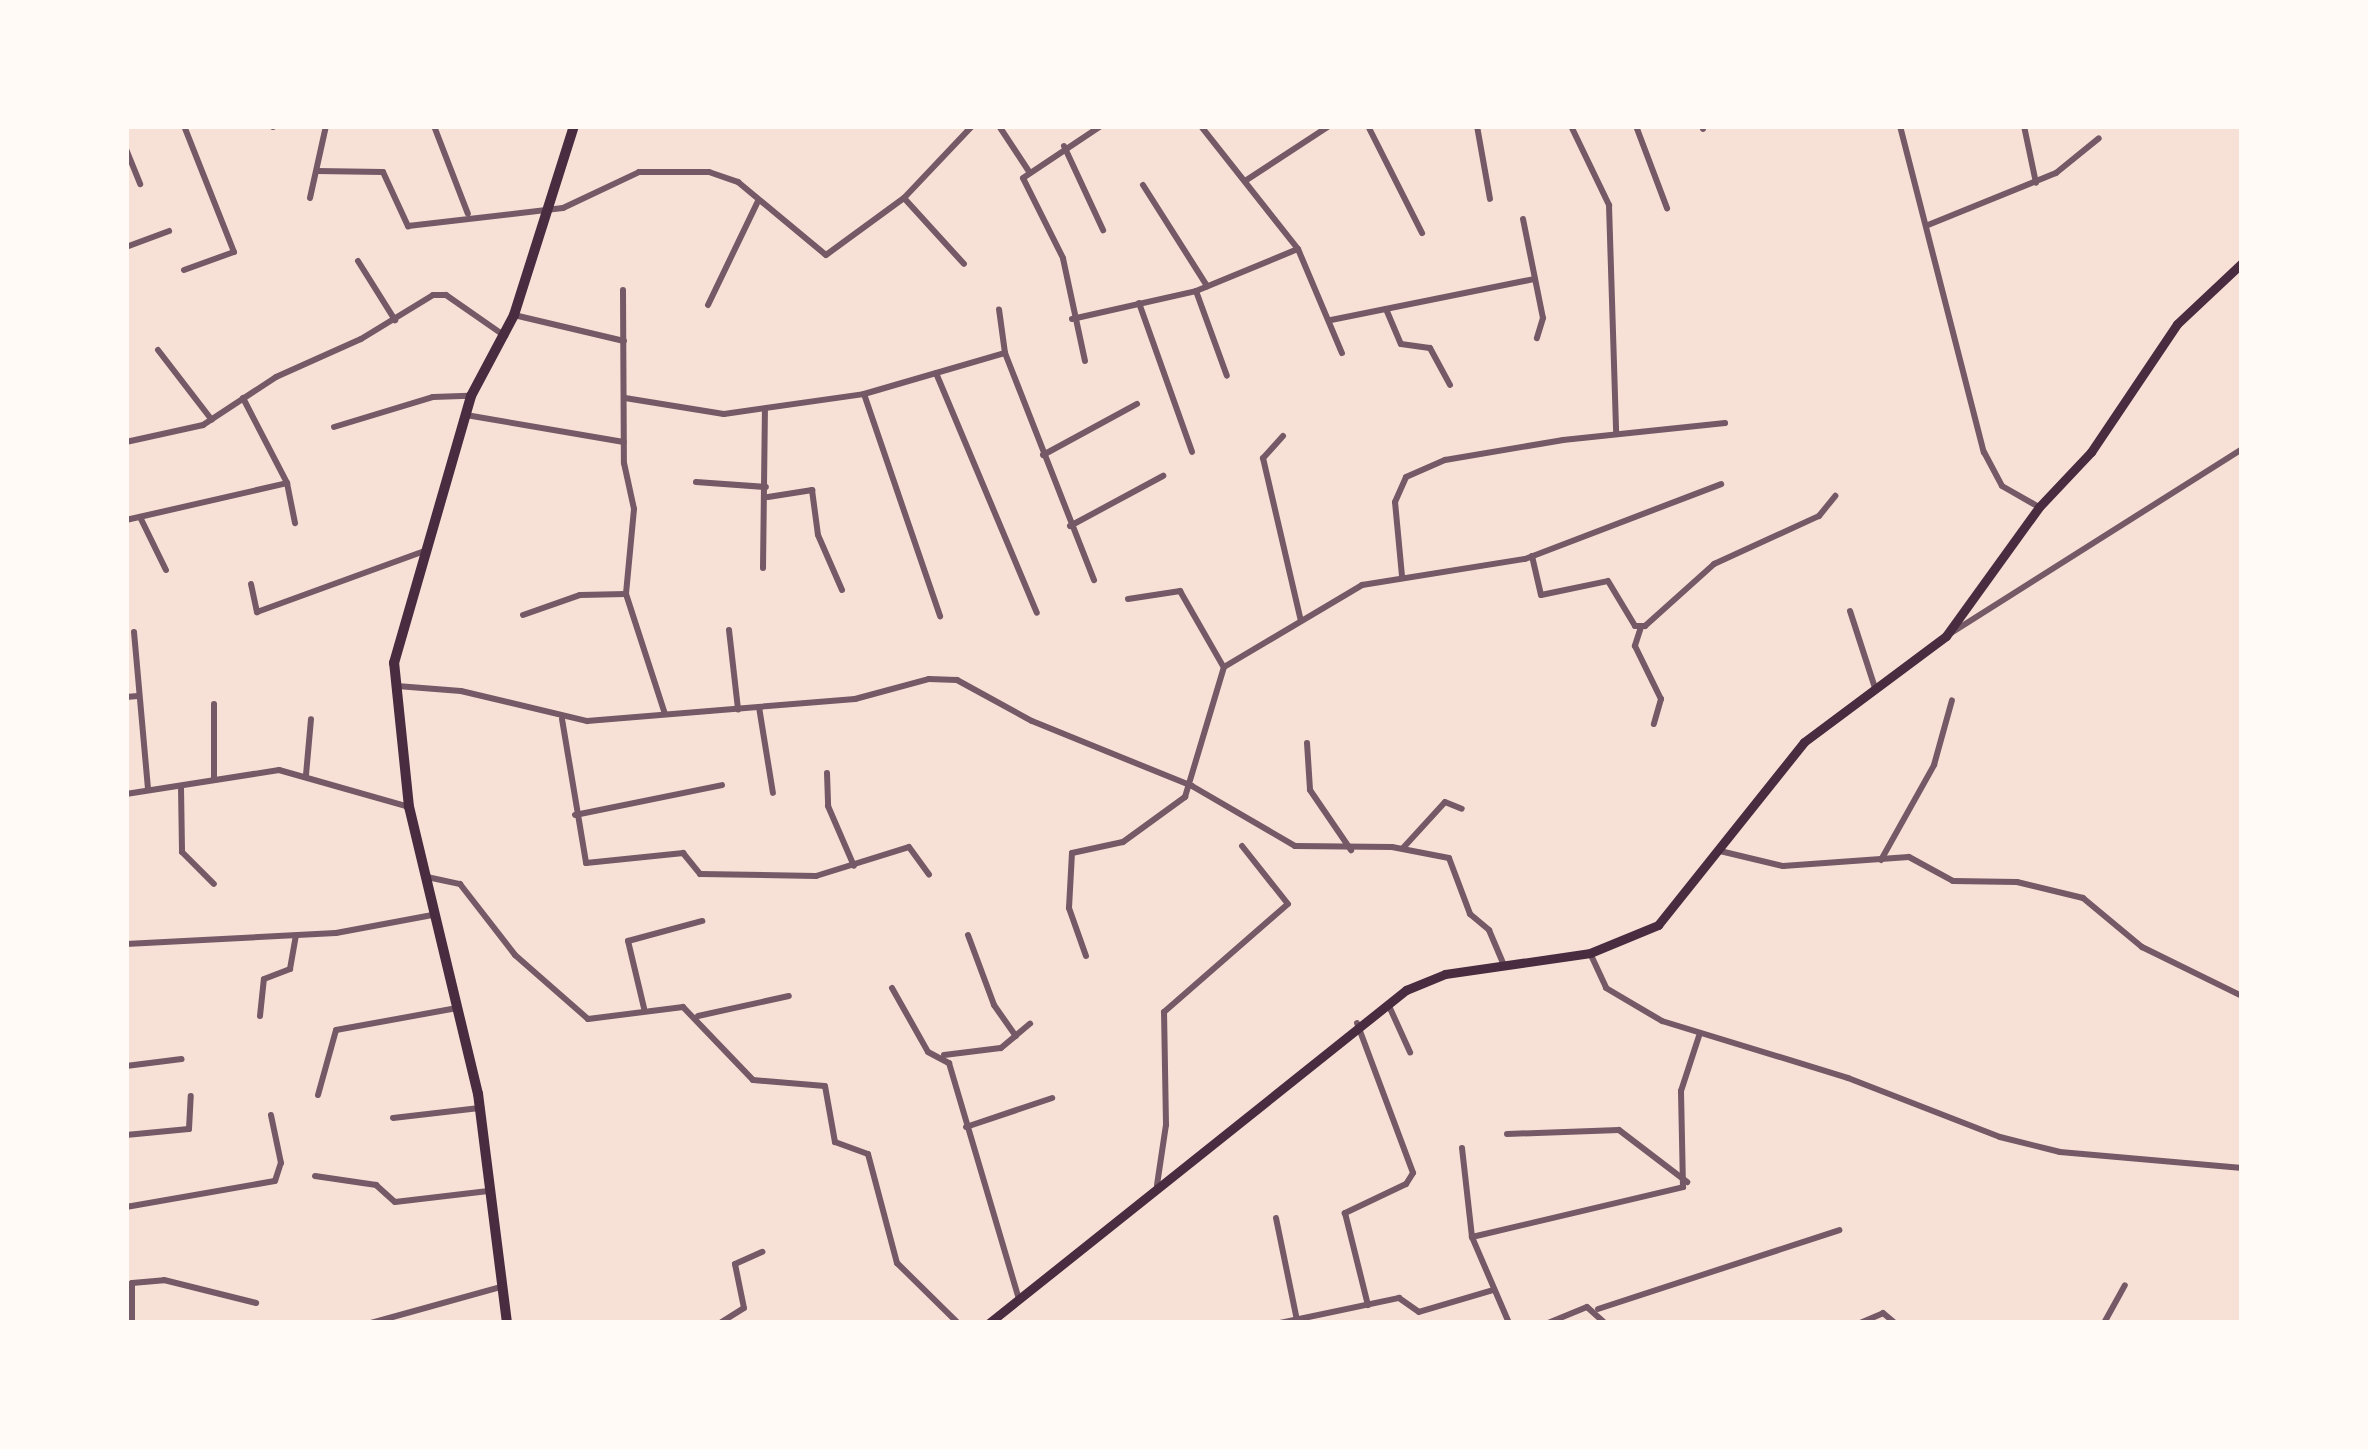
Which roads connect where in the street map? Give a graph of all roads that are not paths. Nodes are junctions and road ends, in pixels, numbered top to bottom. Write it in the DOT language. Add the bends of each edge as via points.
graph roads {
  1 [pos="184,126"];
  2 [pos="326,126"];
  3 [pos="434,126"];
  4 [pos="574,126"];
  5 [pos="972,126"];
  6 [pos="999,126"];
  7 [pos="1201,126"];
  8 [pos="1329,126"];
  9 [pos="1368,126"];
  10 [pos="1477,126"];
  11 [pos="1570,126"];
  12 [pos="1636,126"];
  13 [pos="1900,126"];
  14 [pos="2024,126"];
  15 [pos="1099,127"];
  16 [pos="2098,138"];
  17 [pos="1064,146"];
  18 [pos="126,149"];
  19 [pos="1028,170"];
  20 [pos="317,171"];
  21 [pos="1245,181"];
  22 [pos="2036,183"];
  23 [pos="140,184"];
  24 [pos="1143,184"];
  25 [pos="310,198"];
  26 [pos="904,198"];
  27 [pos="1490,199"];
  28 [pos="758,201"];
  29 [pos="1667,208"];
  30 [pos="548,211"];
  31 [pos="468,214"];
  32 [pos="1523,219"];
  33 [pos="1927,226"];
  34 [pos="1103,230"];
  35 [pos="169,231"];
  36 [pos="1422,233"];
  37 [pos="126,247"];
  38 [pos="1298,249"];
  39 [pos="358,261"];
  40 [pos="2242,263"];
  41 [pos="964,264"];
  42 [pos="184,270"];
  43 [pos="1535,279"];
  44 [pos="126,282"];
  45 [pos="1207,286"];
  46 [pos="623,290"];
  47 [pos="1196,291"];
  48 [pos="126,302"];
  49 [pos="1139,303"];
  50 [pos="708,305"];
  51 [pos="999,309"];
  52 [pos="1386,309"];
  53 [pos="514,315"];
  54 [pos="395,320"];
  55 [pos="1072,320"];
  56 [pos="1331,320"];
  57 [pos="506,337"];
  58 [pos="1537,338"];
  59 [pos="624,341"];
  60 [pos="158,350"];
  61 [pos="1005,353"];
  62 [pos="1342,353"];
  63 [pos="1084,361"];
  64 [pos="935,371"];
  65 [pos="1228,376"];
  66 [pos="1450,386"];
  67 [pos="864,394"];
  68 [pos="471,396"];
  69 [pos="243,398"];
  70 [pos="625,398"];
  71 [pos="1137,404"];
  72 [pos="765,409"];
  73 [pos="466,415"];
  74 [pos="212,420"];
  75 [pos="1725,423"];
  76 [pos="334,428"];
  77 [pos="1616,431"];
  78 [pos="1283,436"];
  79 [pos="126,442"];
  80 [pos="624,442"];
  81 [pos="2242,449"];
  82 [pos="1192,452"];
  83 [pos="1043,454"];
  84 [pos="1163,476"];
  85 [pos="286,482"];
  86 [pos="695,482"];
  87 [pos="1721,484"];
  88 [pos="766,488"];
  89 [pos="1834,496"];
  90 [pos="766,497"];
  91 [pos="2039,507"];
  92 [pos="140,517"];
  93 [pos="126,520"];
  94 [pos="296,524"];
  95 [pos="1070,526"];
  96 [pos="428,550"];
  97 [pos="1532,556"];
  98 [pos="763,568"];
  99 [pos="166,570"];
  100 [pos="1402,576"];
  101 [pos="1094,580"];
  102 [pos="251,584"];
  103 [pos="842,590"];
  104 [pos="626,594"];
  105 [pos="1128,599"];
  106 [pos="1850,611"];
  107 [pos="1037,613"];
  108 [pos="523,615"];
  109 [pos="940,616"];
  110 [pos="1301,621"];
  111 [pos="1641,627"];
  112 [pos="729,630"];
  113 [pos="134,632"];
  114 [pos="1946,636"];
  115 [pos="1224,667"];
  116 [pos="395,686"];
  117 [pos="1875,689"];
  118 [pos="138,696"];
  119 [pos="126,697"];
  120 [pos="1952,700"];
  121 [pos="214,704"];
  122 [pos="759,707"];
  123 [pos="738,709"];
  124 [pos="665,714"];
  125 [pos="311,719"];
  126 [pos="562,719"];
  127 [pos="1654,724"];
  128 [pos="1307,743"];
  129 [pos="827,773"];
  130 [pos="306,776"];
  131 [pos="214,780"];
  132 [pos="722,785"];
  133 [pos="1192,786"];
  134 [pos="181,787"];
  135 [pos="148,788"];
  136 [pos="773,793"];
  137 [pos="126,794"];
  138 [pos="409,807"];
  139 [pos="1462,808"];
  140 [pos="575,815"];
  141 [pos="1242,846"];
  142 [pos="1403,848"];
  143 [pos="1352,850"];
  144 [pos="1720,851"];
  145 [pos="1882,860"];
  146 [pos="854,867"];
  147 [pos="929,875"];
  148 [pos="427,877"];
  149 [pos="214,884"];
  150 [pos="436,914"];
  151 [pos="702,921"];
  152 [pos="968,934"];
  153 [pos="296,936"];
  154 [pos="126,944"];
  155 [pos="1590,953"];
  156 [pos="1086,956"];
  157 [pos="1504,965"];
  158 [pos="892,988"];
  159 [pos="788,996"];
  160 [pos="2242,996"];
  161 [pos="1387,1003"];
  162 [pos="457,1008"];
  163 [pos="644,1008"];
  164 [pos="260,1016"];
  165 [pos="698,1016"];
  166 [pos="1357,1023"];
  167 [pos="1030,1024"];
  168 [pos="1016,1036"];
  169 [pos="1699,1036"];
  170 [pos="1409,1052"];
  171 [pos="944,1055"];
  172 [pos="182,1059"];
  173 [pos="126,1066"];
  174 [pos="318,1095"];
  175 [pos="191,1096"];
  176 [pos="1052,1098"];
  177 [pos="480,1108"];
  178 [pos="272,1115"];
  179 [pos="393,1118"];
  180 [pos="966,1127"];
  181 [pos="126,1135"];
  182 [pos="1507,1135"];
  183 [pos="1462,1148"];
  184 [pos="2242,1168"];
  185 [pos="315,1176"];
  186 [pos="1687,1182"];
  187 [pos="1156,1188"];
  188 [pos="493,1190"];
  189 [pos="126,1207"];
  190 [pos="1276,1218"];
  191 [pos="1839,1230"];
  192 [pos="1472,1237"];
  193 [pos="762,1252"];
  194 [pos="129,1281"];
  195 [pos="2125,1285"];
  196 [pos="501,1287"];
  197 [pos="1493,1290"];
  198 [pos="1018,1296"];
  199 [pos="256,1303"];
  200 [pos="1368,1305"];
  201 [pos="1598,1309"];
  202 [pos="1297,1320"];
  203 [pos="132,1323"];
  204 [pos="370,1323"];
  205 [pos="507,1323"];
  206 [pos="720,1323"];
  207 [pos="958,1323"];
  208 [pos="989,1323"];
  209 [pos="1280,1323"];
  210 [pos="1509,1323"];
  211 [pos="1549,1323"];
  212 [pos="1605,1323"];
  213 [pos="1860,1323"];
  214 [pos="1895,1323"];
  215 [pos="2104,1323"];
  1 -- 42 [label="street" via="234,252"];
  2 -- 20 [label="street"];
  3 -- 31 [label="street"];
  4 -- 30 [label="main road"];
  5 -- 26 [label="street"];
  6 -- 19 [label="street"];
  7 -- 21 [label="street"];
  8 -- 21 [label="street"];
  9 -- 36 [label="street"];
  10 -- 27 [label="street"];
  11 -- 77 [label="street" via="1609,206"];
  12 -- 29 [label="street"];
  13 -- 33 [label="street"];
  14 -- 22 [label="street"];
  15 -- 17 [label="street"];
  16 -- 22 [label="street"];
  17 -- 19 [label="street"];
  17 -- 34 [label="street"];
  18 -- 23 [label="street"];
  19 -- 55 [label="street" via="1024,182 1067,270"];
  20 -- 25 [label="street"];
  20 -- 31 [label="street" via="383,172 405,226"];
  21 -- 38 [label="street"];
  22 -- 33 [label="street"];
  24 -- 45 [label="street"];
  26 -- 28 [label="street" via="826,255"];
  26 -- 41 [label="street"];
  28 -- 30 [label="street" via="729,178 667,167"];
  28 -- 50 [label="street"];
  30 -- 31 [label="street"];
  30 -- 53 [label="main road"];
  32 -- 43 [label="street"];
  33 -- 91 [label="street" via="1991,470"];
  35 -- 37 [label="street"];
  38 -- 45 [label="street"];
  38 -- 56 [label="street"];
  39 -- 54 [label="street"];
  40 -- 91 [label="main road" via="2177,324 2092,452"];
  43 -- 52 [label="street"];
  43 -- 58 [label="street" via="1543,324"];
  44 -- 48 [label="street"];
  45 -- 47 [label="street"];
  46 -- 59 [label="street"];
  47 -- 49 [label="street"];
  47 -- 65 [label="street"];
  49 -- 55 [label="street"];
  49 -- 82 [label="street"];
  51 -- 61 [label="street"];
  52 -- 56 [label="street"];
  52 -- 66 [label="street" via="1402,346 1430,347"];
  53 -- 57 [label="main road"];
  53 -- 59 [label="street"];
  54 -- 57 [label="street" via="443,294"];
  54 -- 69 [label="street"];
  55 -- 63 [label="street"];
  56 -- 62 [label="street"];
  57 -- 68 [label="main road"];
  59 -- 70 [label="street"];
  60 -- 74 [label="street"];
  61 -- 64 [label="street"];
  61 -- 83 [label="street"];
  64 -- 67 [label="street"];
  64 -- 107 [label="street"];
  67 -- 72 [label="street"];
  67 -- 109 [label="street"];
  68 -- 73 [label="main road"];
  68 -- 76 [label="street" via="433,397"];
  69 -- 74 [label="street"];
  69 -- 85 [label="street"];
  70 -- 72 [label="street" via="697,415"];
  70 -- 80 [label="street"];
  71 -- 83 [label="street"];
  72 -- 88 [label="street"];
  73 -- 80 [label="street"];
  73 -- 96 [label="main road"];
  74 -- 79 [label="street"];
  75 -- 77 [label="street"];
  77 -- 100 [label="street" via="1444,460 1406,477 1395,502"];
  78 -- 110 [label="street" via="1264,458"];
  80 -- 104 [label="street" via="634,509"];
  81 -- 114 [label="street"];
  83 -- 95 [label="street"];
  84 -- 95 [label="street"];
  85 -- 92 [label="street"];
  85 -- 94 [label="street"];
  86 -- 88 [label="street"];
  87 -- 97 [label="street"];
  88 -- 90 [label="street"];
  89 -- 111 [label="street" via="1819,516 1714,564"];
  90 -- 98 [label="street"];
  90 -- 103 [label="street" via="812,490 818,535"];
  91 -- 114 [label="main road"];
  92 -- 93 [label="street"];
  92 -- 99 [label="street"];
  95 -- 101 [label="street"];
  96 -- 102 [label="street" via="257,612"];
  96 -- 116 [label="main road" via="399,636"];
  97 -- 100 [label="street"];
  97 -- 111 [label="street" via="1540,596 1608,581"];
  100 -- 110 [label="street" via="1362,585"];
  104 -- 108 [label="street" via="580,595"];
  104 -- 124 [label="street"];
  105 -- 115 [label="street" via="1180,591"];
  106 -- 117 [label="street"];
  110 -- 115 [label="street"];
  111 -- 127 [label="street" via="1635,646 1661,700"];
  112 -- 123 [label="street"];
  113 -- 118 [label="street"];
  114 -- 117 [label="main road"];
  115 -- 133 [label="street"];
  116 -- 126 [label="street" via="461,691"];
  116 -- 138 [label="main road"];
  117 -- 144 [label="main road" via="1786,760"];
  118 -- 119 [label="street"];
  118 -- 135 [label="street"];
  120 -- 145 [label="street" via="1934,765"];
  121 -- 131 [label="street"];
  122 -- 123 [label="street"];
  122 -- 133 [label="street" via="855,699 947,678"];
  122 -- 136 [label="street"];
  123 -- 124 [label="street"];
  124 -- 126 [label="street"];
  125 -- 130 [label="street"];
  126 -- 140 [label="street"];
  128 -- 143 [label="street" via="1310,790"];
  129 -- 146 [label="street" via="830,814"];
  130 -- 131 [label="street" via="256,769"];
  130 -- 138 [label="street"];
  131 -- 134 [label="street"];
  132 -- 140 [label="street"];
  133 -- 143 [label="street" via="1295,846"];
  133 -- 156 [label="street" via="1124,842 1072,853 1069,908"];
  134 -- 135 [label="street"];
  134 -- 149 [label="street" via="182,852"];
  135 -- 137 [label="street"];
  138 -- 148 [label="main road"];
  139 -- 142 [label="street" via="1442,804"];
  140 -- 146 [label="street" via="580,853 591,865 683,854 706,875 816,876"];
  141 -- 187 [label="street" via="1288,904 1164,1012 1166,1126"];
  142 -- 143 [label="street"];
  142 -- 157 [label="street" via="1453,862 1466,906 1489,930"];
  144 -- 145 [label="street" via="1783,866"];
  144 -- 155 [label="main road" via="1658,926"];
  145 -- 160 [label="street" via="1909,857 1953,881 2017,882 2083,898 2142,947"];
  146 -- 147 [label="street" via="910,847"];
  148 -- 150 [label="main road"];
  148 -- 163 [label="street" via="460,884 514,955 588,1019"];
  150 -- 153 [label="street"];
  150 -- 162 [label="main road"];
  151 -- 163 [label="street" via="628,940"];
  152 -- 168 [label="street" via="994,1005"];
  153 -- 154 [label="street"];
  153 -- 164 [label="street" via="290,969 264,979"];
  155 -- 157 [label="main road"];
  155 -- 169 [label="street" via="1606,988"];
  157 -- 161 [label="main road" via="1445,974"];
  158 -- 171 [label="street" via="928,1052"];
  159 -- 165 [label="street"];
  161 -- 166 [label="main road"];
  161 -- 170 [label="street"];
  162 -- 174 [label="street" via="336,1030"];
  162 -- 177 [label="main road"];
  163 -- 165 [label="street" via="683,1007"];
  165 -- 207 [label="street" via="754,1080 829,1089 834,1138 868,1154 897,1263"];
  166 -- 187 [label="main road"];
  166 -- 200 [label="street" via="1413,1173 1406,1184 1347,1208"];
  167 -- 168 [label="street"];
  168 -- 171 [label="street" via="992,1051"];
  169 -- 184 [label="street" via="2040,1147"];
  169 -- 186 [label="street" via="1680,1101"];
  171 -- 180 [label="street"];
  172 -- 173 [label="street"];
  175 -- 181 [label="street" via="189,1129"];
  176 -- 180 [label="street"];
  177 -- 179 [label="street"];
  177 -- 188 [label="main road"];
  178 -- 189 [label="street" via="275,1181"];
  180 -- 198 [label="street"];
  182 -- 186 [label="street" via="1619,1130"];
  183 -- 192 [label="street"];
  185 -- 188 [label="street" via="376,1185 395,1202"];
  186 -- 192 [label="street"];
  187 -- 198 [label="main road"];
  188 -- 196 [label="main road"];
  190 -- 202 [label="street"];
  191 -- 201 [label="street"];
  192 -- 197 [label="street"];
  193 -- 206 [label="street" via="735,1264 744,1308"];
  194 -- 199 [label="street"];
  194 -- 203 [label="street"];
  195 -- 215 [label="street"];
  196 -- 204 [label="street"];
  196 -- 205 [label="main road"];
  197 -- 200 [label="street" via="1419,1312 1400,1298"];
  197 -- 210 [label="street"];
  198 -- 208 [label="main road"];
  200 -- 202 [label="street"];
  201 -- 211 [label="street"];
  201 -- 212 [label="street"];
  202 -- 209 [label="street"];
  213 -- 214 [label="street" via="1883,1313"];
}
